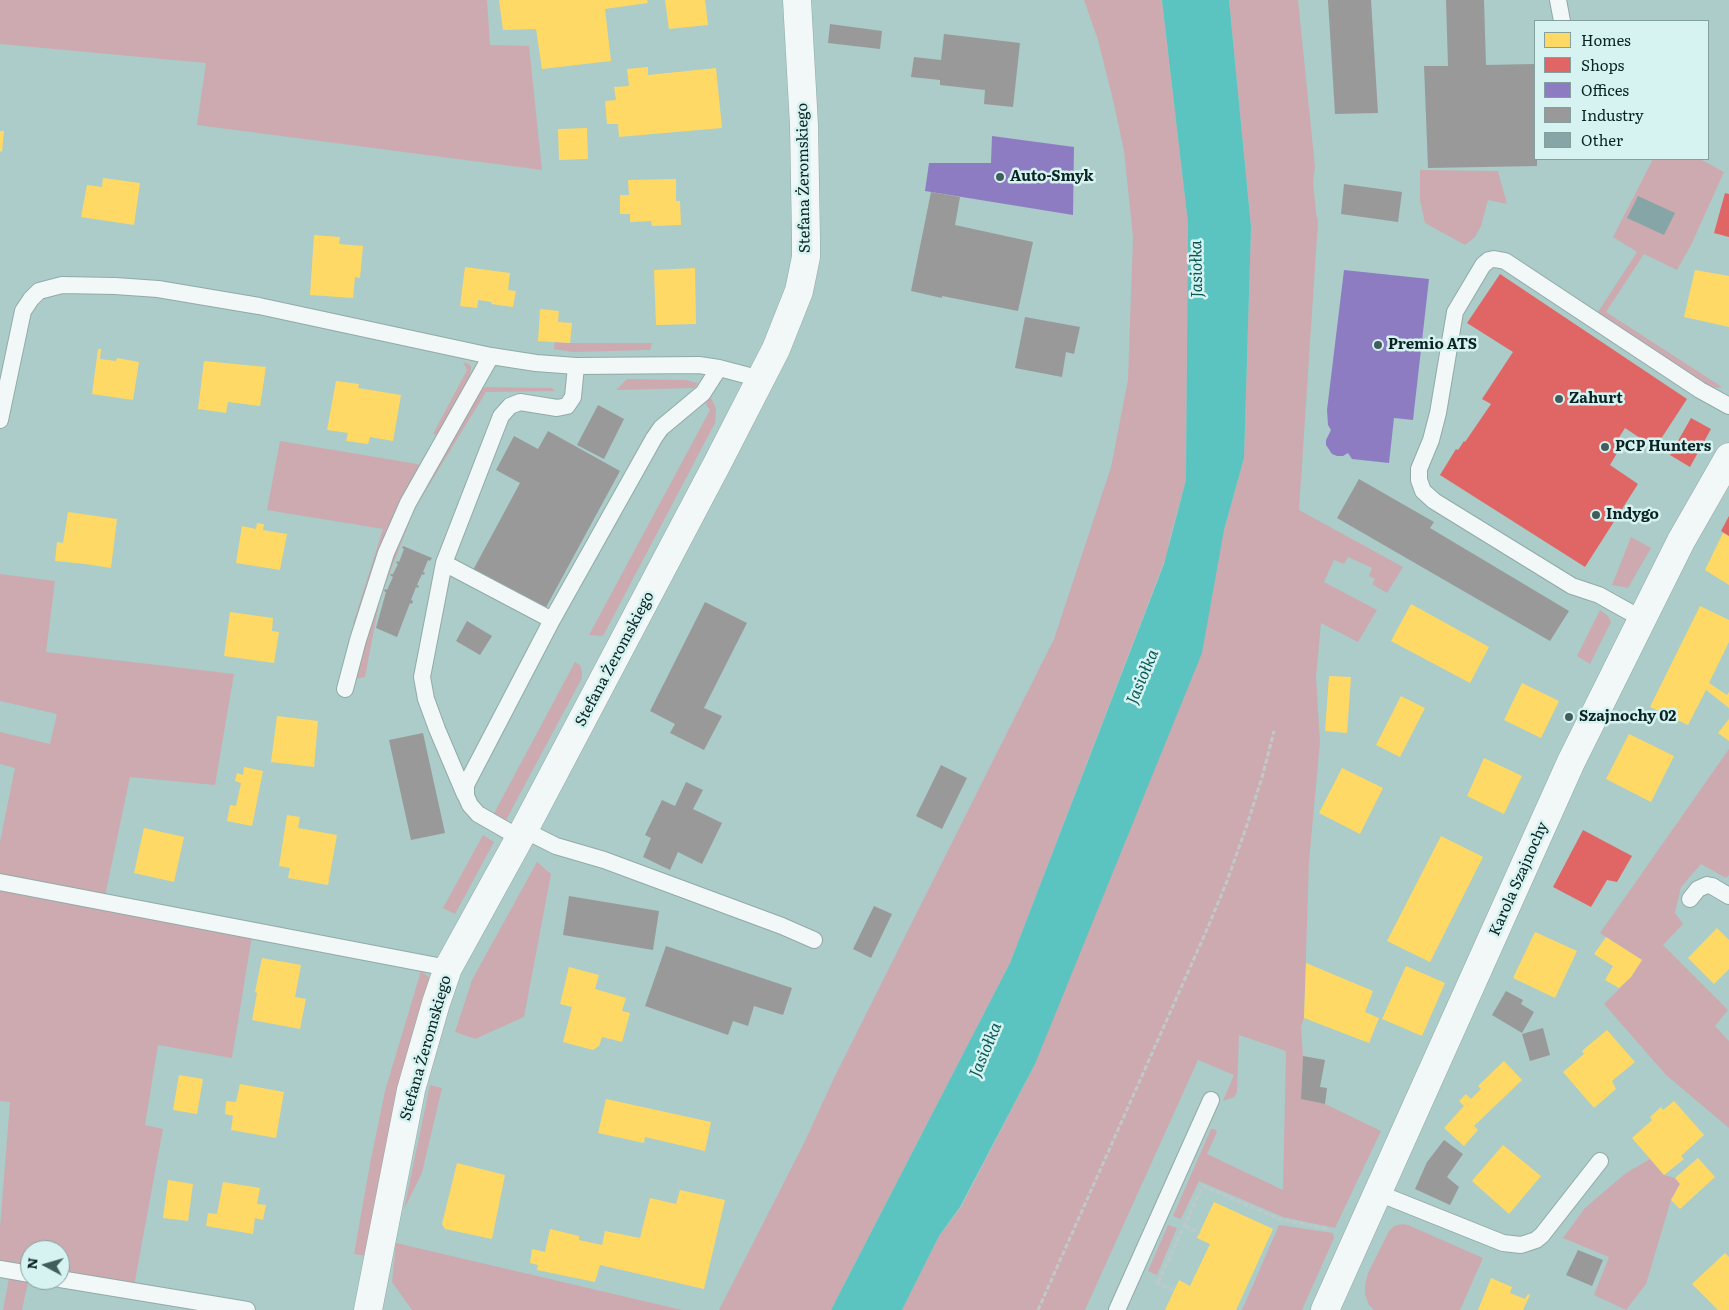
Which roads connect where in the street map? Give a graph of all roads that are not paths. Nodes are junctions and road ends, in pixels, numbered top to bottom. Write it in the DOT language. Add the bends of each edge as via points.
graph roads {
  1 [pos="797,0"];
  2 [pos="1558,0"];
  3 [pos="1562,20"];
  4 [pos="491,356"];
  5 [pos="576,366"];
  6 [pos="719,368"];
  7 [pos="761,379"];
  8 [pos="1729,406"];
  9 [pos="0,420"];
  10 [pos="1729,457"];
  11 [pos="444,563"];
  12 [pos="1642,619"];
  13 [pos="552,620"];
  14 [pos="345,689"];
  15 [pos="466,796"];
  16 [pos="522,834"];
  17 [pos="0,882"];
  18 [pos="1729,896"];
  19 [pos="1690,899"];
  20 [pos="814,940"];
  21 [pos="448,968"];
  22 [pos="1211,1100"];
  23 [pos="1600,1161"];
  24 [pos="1378,1193"];
  25 [pos="0,1269"];
  26 [pos="20,1272"];
  27 [pos="70,1281"];
  28 [pos="247,1310"];
  29 [pos="368,1310"];
  30 [pos="1117,1310"];
  31 [pos="1325,1310"];
  1 -- 7 [label="street, Stefana Żeromskiego" via="804,125 806,257 799,291 786,327"];
  2 -- 3 [label="lane"];
  4 -- 5 [label="lane"];
  4 -- 9 [label="lane" via="259,306 158,289 62,285 39,291 23,311"];
  4 -- 14 [label="lane" via="408,503 386,553"];
  5 -- 6 [label="lane" via="699,365"];
  5 -- 11 [label="lane" via="573,397 567,406 557,408 520,402 510,406 501,416"];
  6 -- 7 [label="lane"];
  6 -- 13 [label="lane" via="703,392 654,438"];
  7 -- 16 [label="street, Stefana Żeromskiego"];
  8 -- 12 [label="lane" via="1505,261 1494,259 1483,265 1455,312 1438,413 1419,470 1423,491 1434,501 1572,586 1599,595"];
  10 -- 12 [label="street, Karola Szajnochy" via="1681,541"];
  11 -- 13 [label="lane"];
  11 -- 15 [label="lane" via="422,676 426,699"];
  12 -- 24 [label="street, Karola Szajnochy" via="1571,762"];
  13 -- 15 [label="lane" via="470,775"];
  15 -- 16 [label="lane" via="478,814"];
  16 -- 20 [label="lane" via="604,860"];
  16 -- 21 [label="street, Stefana Żeromskiego"];
  17 -- 21 [label="lane"];
  18 -- 19 [label="lane" via="1707,885 1698,889"];
  21 -- 29 [label="street, Stefana Żeromskiego" via="411,1090"];
  22 -- 30 [label="lane"];
  23 -- 24 [label="lane" via="1542,1235 1521,1245 1503,1243"];
  24 -- 31 [label="street, Karola Szajnochy"];
  25 -- 26 [label="lane"];
  27 -- 28 [label="lane"];
}
